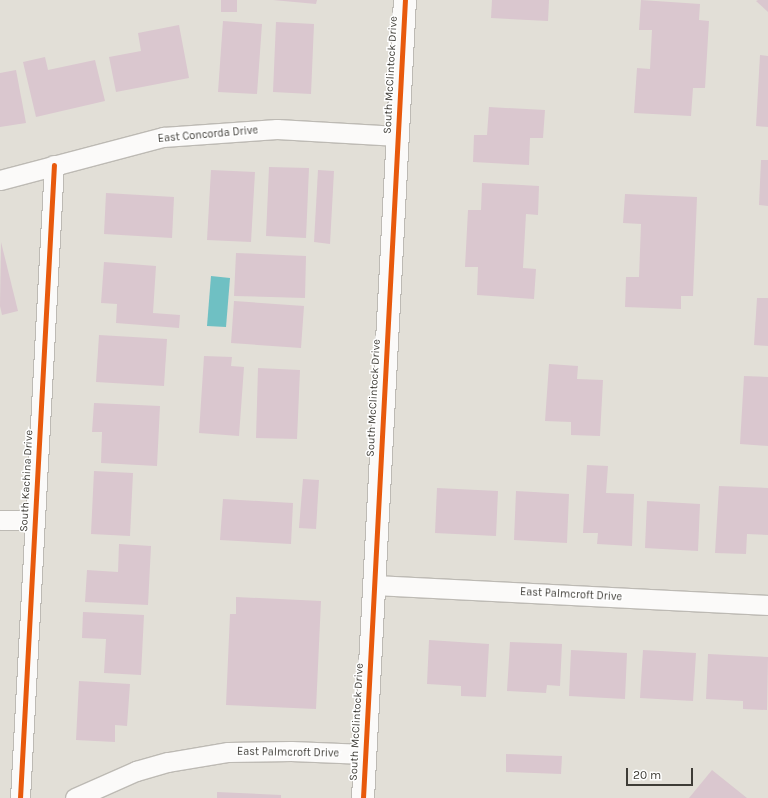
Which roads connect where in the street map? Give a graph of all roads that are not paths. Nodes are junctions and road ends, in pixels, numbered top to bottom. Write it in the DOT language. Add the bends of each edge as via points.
graph roads {
  1 [pos="405,0"];
  2 [pos="398,136"];
  3 [pos="54,165"];
  4 [pos="0,180"];
  5 [pos="0,520"];
  6 [pos="35,520"];
  7 [pos="374,585"];
  8 [pos="768,605"];
  9 [pos="365,754"];
  10 [pos="20,798"];
  11 [pos="75,798"];
  12 [pos="363,798"];
  1 -- 2 [label="main road, South McClintock Drive"];
  2 -- 3 [label="street, East Concorda Drive" via="277,129 201,134 163,138"];
  2 -- 7 [label="main road, South McClintock Drive"];
  3 -- 4 [label="street, East Concorda Drive"];
  3 -- 6 [label="street, South Kachina Drive"];
  5 -- 6 [label="street"];
  6 -- 10 [label="street, South Kachina Drive"];
  7 -- 8 [label="street, East Palmcroft Drive"];
  7 -- 9 [label="main road, South McClintock Drive"];
  9 -- 11 [label="street, East Palmcroft Drive" via="228,752 168,762 136,771"];
  9 -- 12 [label="main road, South McClintock Drive"];
}
